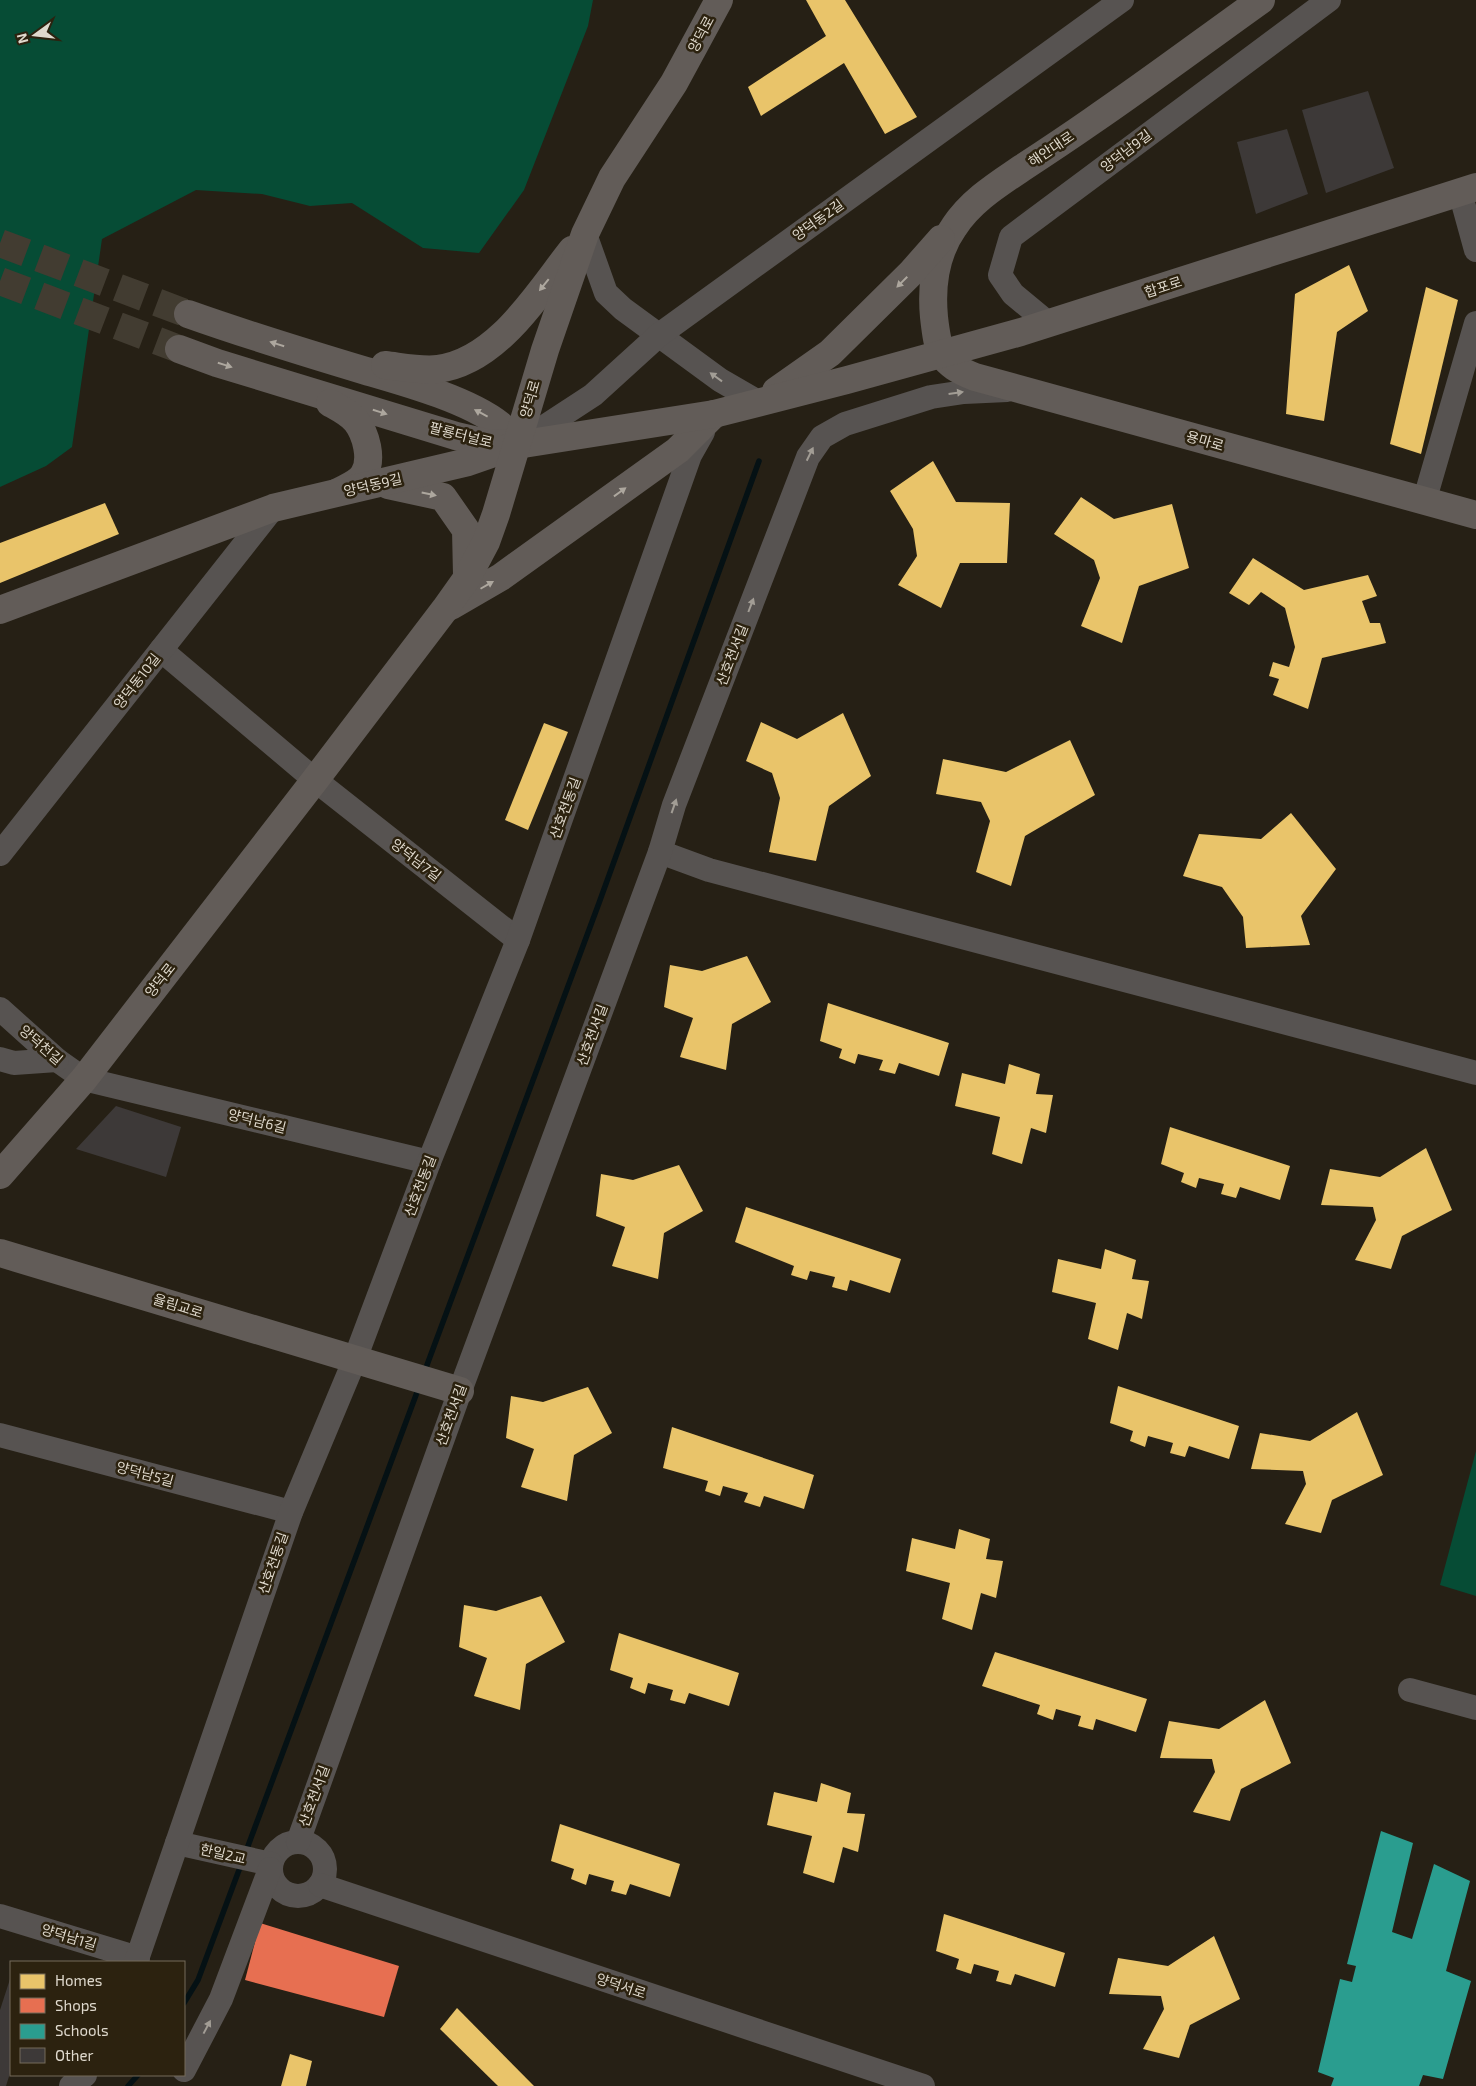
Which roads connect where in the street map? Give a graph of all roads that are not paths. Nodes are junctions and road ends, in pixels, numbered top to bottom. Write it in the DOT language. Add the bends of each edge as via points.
graph roads {
  1 [pos="719,0"];
  2 [pos="1122,0"];
  3 [pos="1261,0"];
  4 [pos="1329,0"];
  5 [pos="1468,190"];
  6 [pos="959,220"];
  7 [pos="585,234"];
  8 [pos="1476,250"];
  9 [pos="188,314"];
  10 [pos="1476,323"];
  11 [pos="1048,324"];
  12 [pos="659,335"];
  13 [pos="179,349"];
  14 [pos="308,353"];
  15 [pos="941,354"];
  16 [pos="290,384"];
  17 [pos="1030,391"];
  18 [pos="764,401"];
  19 [pos="714,414"];
  20 [pos="517,444"];
  21 [pos="382,484"];
  22 [pos="330,496"];
  23 [pos="1424,502"];
  24 [pos="273,508"];
  25 [pos="1476,516"];
  26 [pos="466,578"];
  27 [pos="445,609"];
  28 [pos="0,610"];
  29 [pos="161,650"];
  30 [pos="315,780"];
  31 [pos="660,852"];
  32 [pos="0,854"];
  33 [pos="518,940"];
  34 [pos="0,1009"];
  35 [pos="0,1059"];
  36 [pos="57,1060"];
  37 [pos="1476,1073"];
  38 [pos="84,1079"];
  39 [pos="429,1162"];
  40 [pos="0,1175"];
  41 [pos="0,1253"];
  42 [pos="355,1359"];
  43 [pos="460,1391"];
  44 [pos="0,1435"];
  45 [pos="291,1512"];
  46 [pos="1410,1690"];
  47 [pos="1476,1708"];
  48 [pos="298,1842"];
  49 [pos="182,1844"];
  50 [pos="267,1865"];
  51 [pos="320,1885"];
  52 [pos="0,1916"];
  53 [pos="137,1960"];
  54 [pos="185,2068"];
  55 [pos="84,2076"];
  56 [pos="180,2076"];
  57 [pos="71,2086"];
  58 [pos="172,2086"];
  59 [pos="922,2086"];
  1 -- 7 [label="main road, 양덕로" via="674,83 612,178"];
  2 -- 12 [label="street, 양덕동2길"];
  3 -- 6 [label="main road, 해안대로" via="1094,120 986,192"];
  4 -- 11 [label="street, 양덕남9길" via="1011,237 1000,275 1013,294"];
  5 -- 8 [label="street"];
  5 -- 11 [label="main road, 합포로"];
  6 -- 15 [label="main road, 해안대로" via="942,249 934,277 934,318"];
  6 -- 18 [label="main road, one-way" via="830,353"];
  7 -- 12 [label="street" via="606,293"];
  7 -- 14 [label="main road, one-way" via="507,330 482,352 456,365 436,369 407,368"];
  7 -- 20 [label="main road, 양덕로"];
  14 -- 9 [label="main road, 팔룡터널로, one-way"];
  10 -- 23 [label="street"];
  11 -- 15 [label="main road, 합포로"];
  18 -- 12 [label="street, one-way" via="720,380"];
  12 -- 20 [label="street, 양덕동2길" via="593,395"];
  13 -- 16 [label="main road, 팔룡터널로, one-way"];
  20 -- 14 [label="main road, 팔룡터널로, one-way" via="500,425 448,398"];
  15 -- 17 [label="main road, 용마로" via="949,364 967,374"];
  15 -- 18 [label="main road, 합포로"];
  16 -- 20 [label="main road, 팔룡터널로, one-way" via="456,436 486,443"];
  16 -- 22 [label="main road" via="348,414 362,432 368,464 364,475"];
  17 -- 23 [label="main road, 용마로"];
  31 -- 17 [label="street, 산호천서길, one-way" via="681,787 808,457 817,442 837,427 931,397 992,390"];
  18 -- 19 [label="main road, 양덕동9길"];
  19 -- 20 [label="main road, 양덕동9길"];
  27 -- 19 [label="main road, one-way" via="501,578 678,450"];
  19 -- 33 [label="street, 산호천동길" via="690,455"];
  20 -- 21 [label="main road, 양덕동9길" via="468,462"];
  20 -- 26 [label="main road, 양덕로" via="486,542"];
  21 -- 22 [label="main road, 양덕동9길"];
  21 -- 26 [label="main road, one-way" via="443,497 466,530"];
  22 -- 24 [label="main road, 양덕동9길"];
  23 -- 25 [label="main road, 용마로"];
  24 -- 28 [label="main road, 양덕동9길"];
  24 -- 29 [label="street, 양덕동10길"];
  26 -- 27 [label="main road, 양덕로"];
  27 -- 30 [label="main road, 양덕로"];
  29 -- 30 [label="street"];
  29 -- 32 [label="street, 양덕동10길"];
  30 -- 33 [label="street, 양덕남7길"];
  30 -- 38 [label="main road, 양덕로"];
  31 -- 37 [label="street" via="709,870"];
  31 -- 43 [label="street, 산호천서길"];
  33 -- 39 [label="street, 산호천동길"];
  34 -- 36 [label="street, 양덕천길"];
  35 -- 36 [label="street" via="14,1063"];
  36 -- 38 [label="street, 양덕천길"];
  38 -- 39 [label="street, 양덕남6길"];
  38 -- 40 [label="main road, 양덕로"];
  39 -- 42 [label="street, 산호천동길"];
  41 -- 42 [label="main road, 율림교로"];
  42 -- 43 [label="main road, 율림교로"];
  42 -- 45 [label="street, 산호천동길"];
  43 -- 48 [label="street, 산호천서길"];
  44 -- 45 [label="street, 양덕남5길"];
  45 -- 49 [label="street, 산호천동길"];
  46 -- 47 [label="street"];
  48 -- 50 [label="street" via="282,1847"];
  48 -- 51 [label="street" via="314,1847 324,1861"];
  49 -- 50 [label="street, 한일2교"];
  49 -- 53 [label="street, 산호천동길"];
  50 -- 51 [label="street" via="276,1885 289,1895 306,1895"];
  54 -- 50 [label="street, one-way" via="222,1999"];
  51 -- 59 [label="street, 양덕서로"];
  52 -- 53 [label="street, 양덕남1길"];
  55 -- 57 [label="street"];
  56 -- 58 [label="street"];
}
